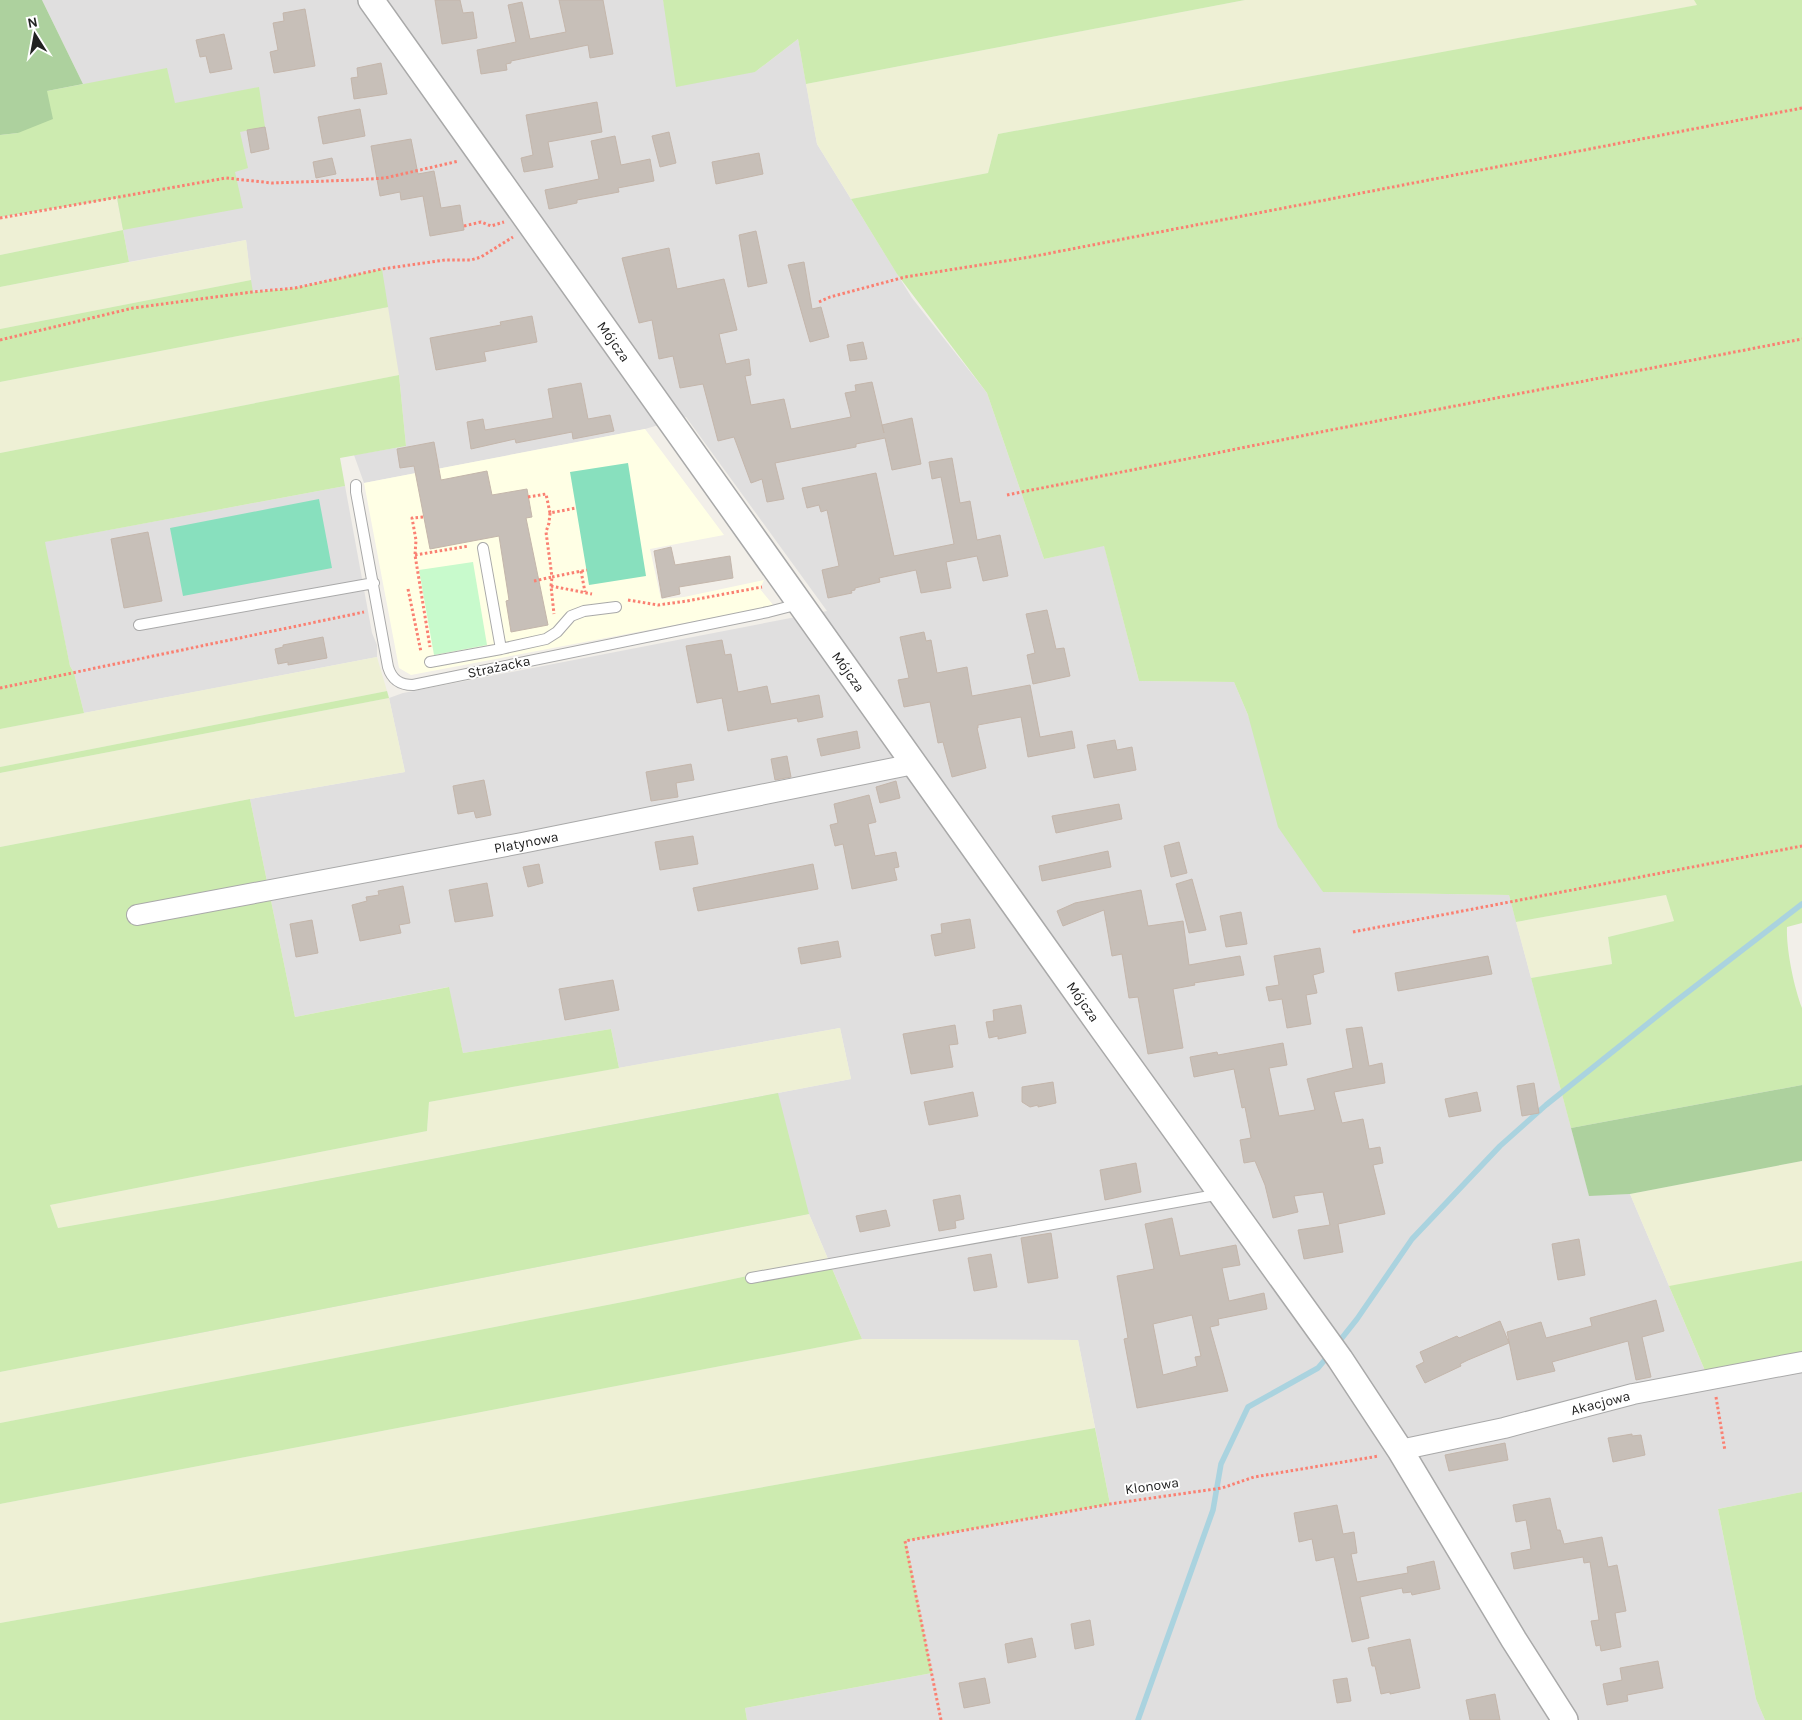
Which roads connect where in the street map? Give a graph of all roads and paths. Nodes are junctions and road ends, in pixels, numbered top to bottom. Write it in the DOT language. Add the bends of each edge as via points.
graph roads {
  1 [pos="371,0"];
  2 [pos="1802,108"];
  3 [pos="466,159"];
  4 [pos="0,218"];
  5 [pos="519,221"];
  6 [pos="464,226"];
  7 [pos="819,302"];
  8 [pos="1802,339"];
  9 [pos="0,340"];
  10 [pos="356,485"];
  11 [pos="1007,495"];
  12 [pos="528,497"];
  13 [pos="576,508"];
  14 [pos="550,513"];
  15 [pos="424,517"];
  16 [pos="483,548"];
  17 [pos="415,556"];
  18 [pos="587,570"];
  19 [pos="581,571"];
  20 [pos="552,577"];
  21 [pos="534,581"];
  22 [pos="374,583"];
  23 [pos="766,585"];
  24 [pos="551,586"];
  25 [pos="408,589"];
  26 [pos="585,593"];
  27 [pos="599,595"];
  28 [pos="617,603"];
  29 [pos="800,603"];
  30 [pos="378,610"];
  31 [pos="555,619"];
  32 [pos="139,626"];
  33 [pos="501,649"];
  34 [pos="431,661"];
  35 [pos="0,688"];
  36 [pos="914,764"];
  37 [pos="1802,846"];
  38 [pos="137,915"];
  39 [pos="1353,932"];
  40 [pos="1222,1194"];
  41 [pos="751,1278"];
  42 [pos="1802,1362"];
  43 [pos="1717,1379"];
  44 [pos="1400,1450"];
  45 [pos="1725,1451"];
  46 [pos="941,1720"];
  47 [pos="1564,1720"];
  1 -- 5 [label="street, Mójcza"];
  2 -- 7 [label="path" via="1030,258 905,277"];
  3 -- 4 [label="path" via="385,178 272,183 226,178"];
  5 -- 6 [label="path"];
  5 -- 9 [label="path" via="516,234 471,260 436,261 295,288 133,308"];
  5 -- 29 [label="street, Mójcza"];
  8 -- 11 [label="path"];
  10 -- 22 [label="lane, Strażacka"];
  12 -- 14 [label="path" via="546,494"];
  13 -- 14 [label="path"];
  14 -- 20 [label="path" via="546,532"];
  15 -- 17 [label="path" via="412,518"];
  16 -- 17 [label="path" via="482,544"];
  16 -- 33 [label="lane"];
  17 -- 34 [label="path"];
  18 -- 19 [label="path"];
  19 -- 20 [label="path"];
  19 -- 26 [label="path"];
  20 -- 21 [label="path"];
  20 -- 24 [label="path"];
  22 -- 30 [label="lane, Strażacka"];
  22 -- 32 [label="lane"];
  23 -- 28 [label="path" via="760,589 658,605"];
  24 -- 26 [label="path"];
  24 -- 31 [label="path"];
  25 -- 34 [label="path" via="420,651 425,660"];
  26 -- 27 [label="path"];
  28 -- 33 [label="lane" via="571,616 546,639"];
  29 -- 30 [label="lane, Strażacka" via="413,685 397,682 391,675"];
  29 -- 36 [label="street, Mójcza"];
  30 -- 35 [label="path"];
  33 -- 34 [label="lane"];
  36 -- 38 [label="street, Platynowa" via="522,843"];
  36 -- 40 [label="street, Mójcza"];
  37 -- 39 [label="path"];
  40 -- 41 [label="lane"];
  40 -- 44 [label="street, Mójcza" via="1334,1350"];
  42 -- 43 [label="street, Akacjowa"];
  43 -- 44 [label="street, Akacjowa" via="1633,1394 1504,1428"];
  43 -- 45 [label="path" via="1716,1394"];
  44 -- 46 [label="path, Klonowa" via="1254,1477 1222,1488 1110,1504 905,1541"];
  44 -- 47 [label="street, Mójcza"];
}
